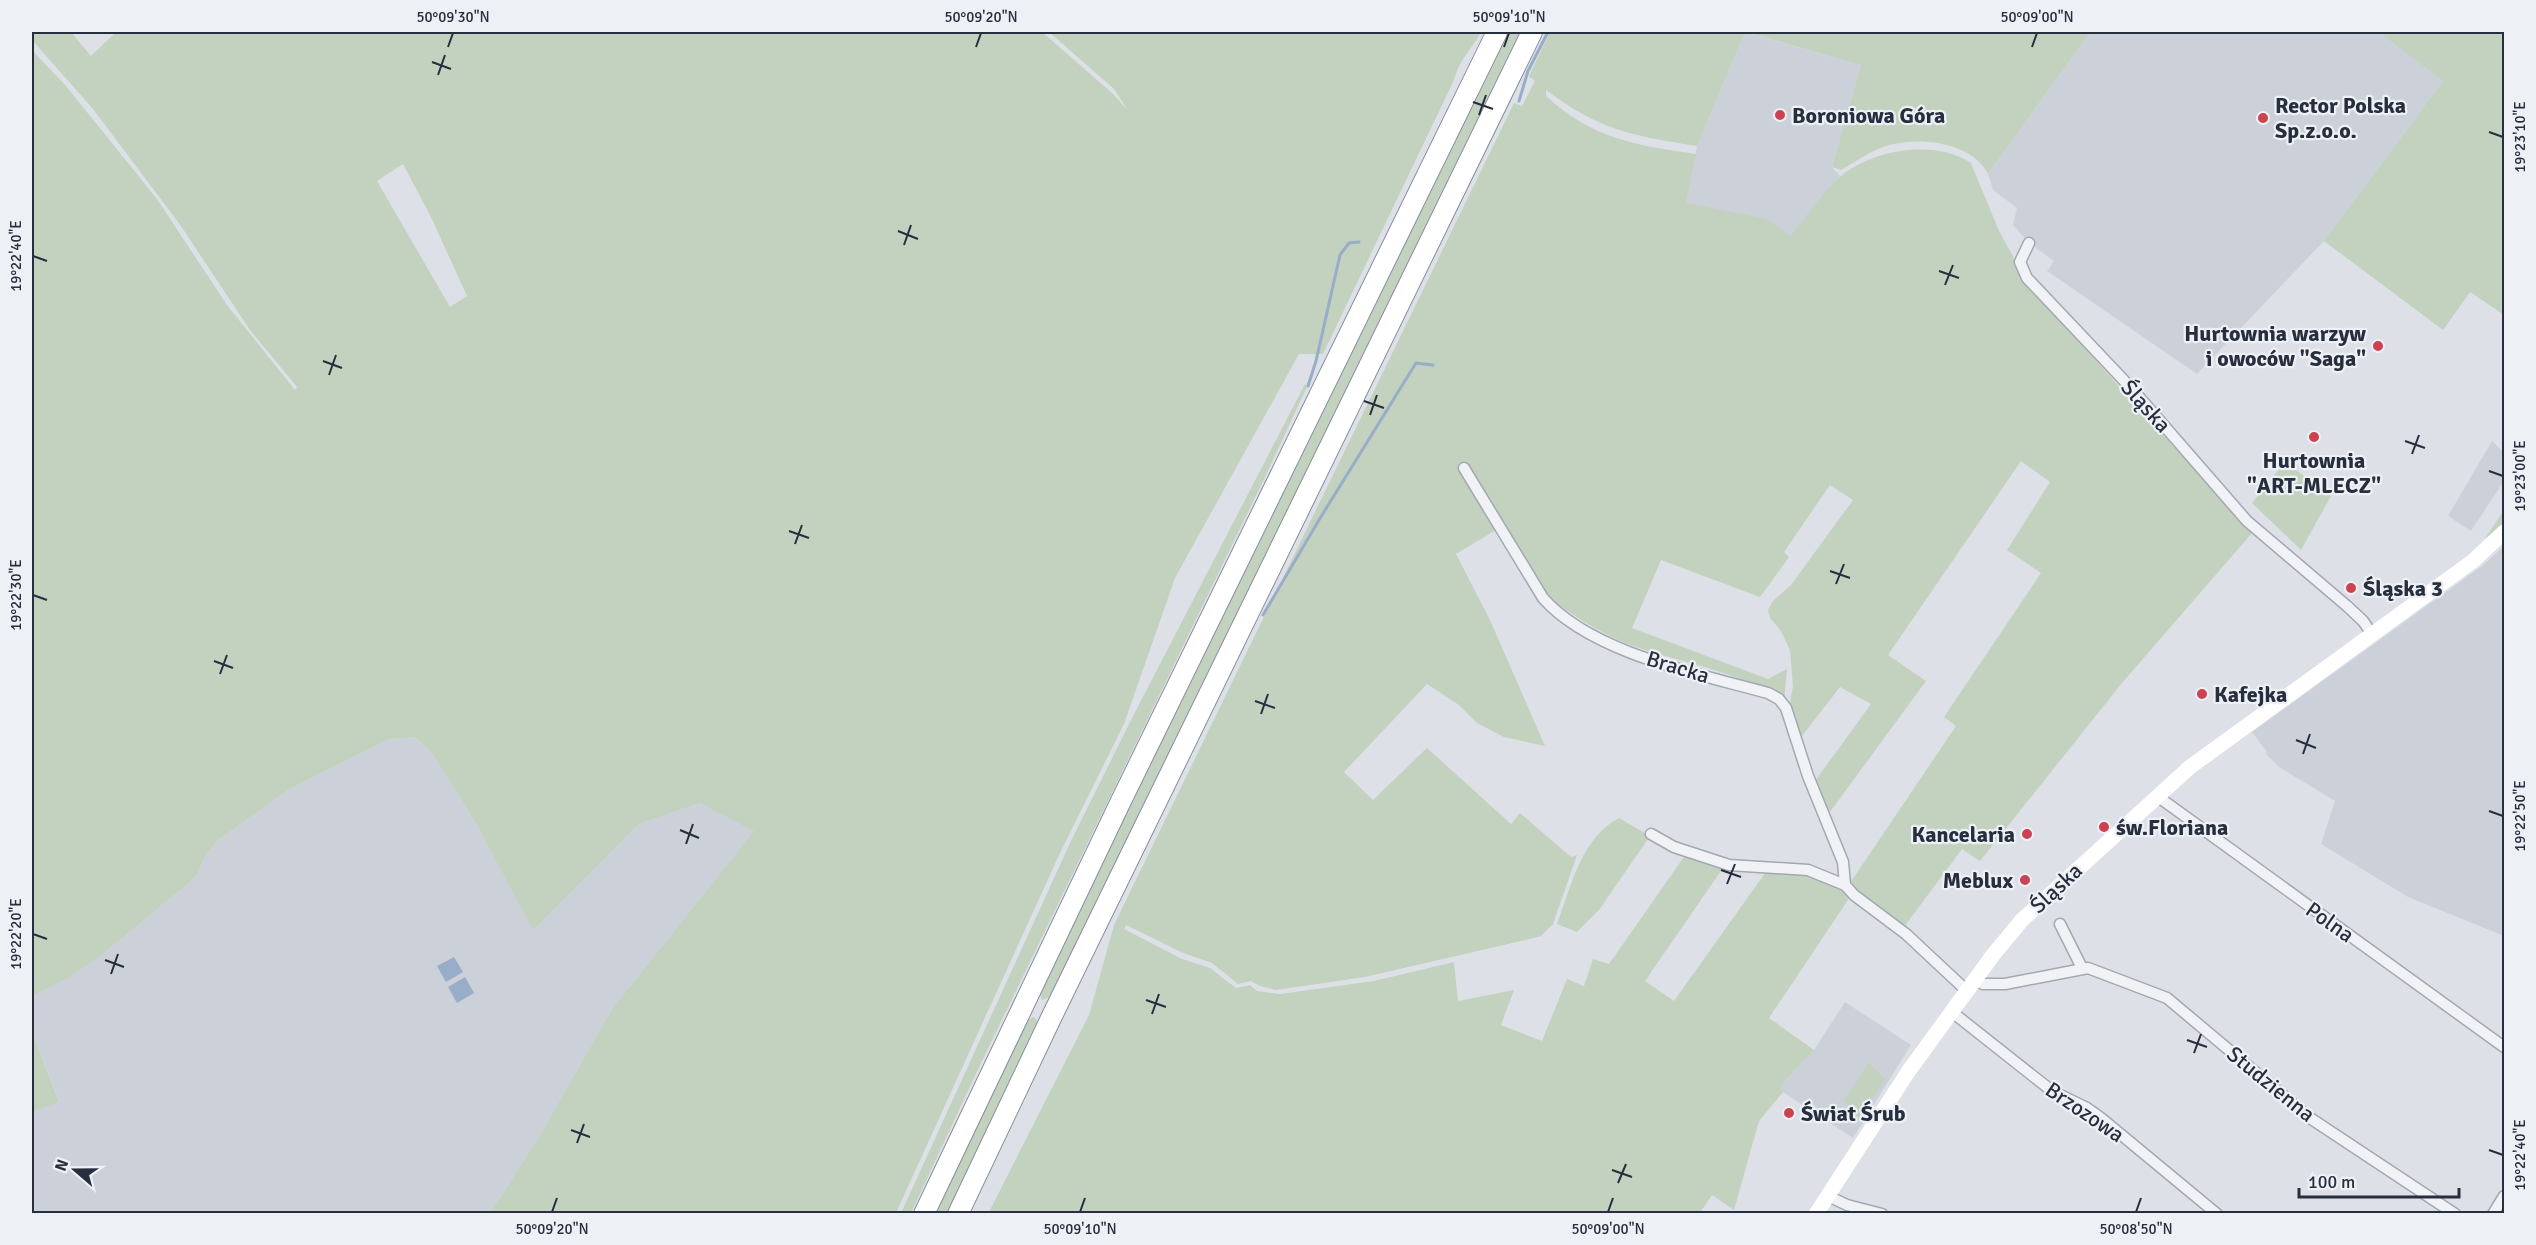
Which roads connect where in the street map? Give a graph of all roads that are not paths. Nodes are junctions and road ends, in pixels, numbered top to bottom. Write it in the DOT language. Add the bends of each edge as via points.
graph roads {
  1 [pos="1497,32"];
  2 [pos="1532,32"];
  3 [pos="2030,243"];
  4 [pos="1464,468"];
  5 [pos="2505,532"];
  6 [pos="2372,634"];
  7 [pos="2157,796"];
  8 [pos="1651,834"];
  9 [pos="1845,885"];
  10 [pos="2060,924"];
  11 [pos="2082,968"];
  12 [pos="1971,985"];
  13 [pos="1952,1012"];
  14 [pos="2505,1047"];
  15 [pos="1828,1196"];
  16 [pos="2505,1196"];
  17 [pos="924,1214"];
  18 [pos="958,1214"];
  19 [pos="1816,1214"];
  20 [pos="1882,1214"];
  21 [pos="2217,1214"];
  22 [pos="2455,1214"];
  23 [pos="2493,1214"];
  1 -- 17 [label="highway" via="1109,824"];
  2 -- 18 [label="highway"];
  3 -- 6 [label="street, Śląska" via="2020,262 2027,278 2133,390 2247,521 2347,606"];
  4 -- 9 [label="street, Bracka" via="1543,598 1569,621 1627,651 1779,699 1786,708 1843,862"];
  5 -- 6 [label="main road, Śląska" via="2473,561"];
  6 -- 7 [label="main road, Śląska" via="2190,767"];
  7 -- 12 [label="main road, Śląska" via="2022,920"];
  7 -- 14 [label="street, Polna"];
  8 -- 9 [label="street" via="1674,847 1729,865 1808,870"];
  9 -- 12 [label="street"];
  10 -- 11 [label="street"];
  11 -- 12 [label="street, Studzienna" via="2005,984"];
  11 -- 22 [label="street, Studzienna" via="2167,998 2310,1118"];
  12 -- 13 [label="main road, Śląska"];
  13 -- 15 [label="main road, Śląska"];
  13 -- 21 [label="street, Brzozowa" via="2052,1091 2101,1118"];
  15 -- 19 [label="main road, Śląska"];
  15 -- 20 [label="street"];
  16 -- 23 [label="street"];
}
